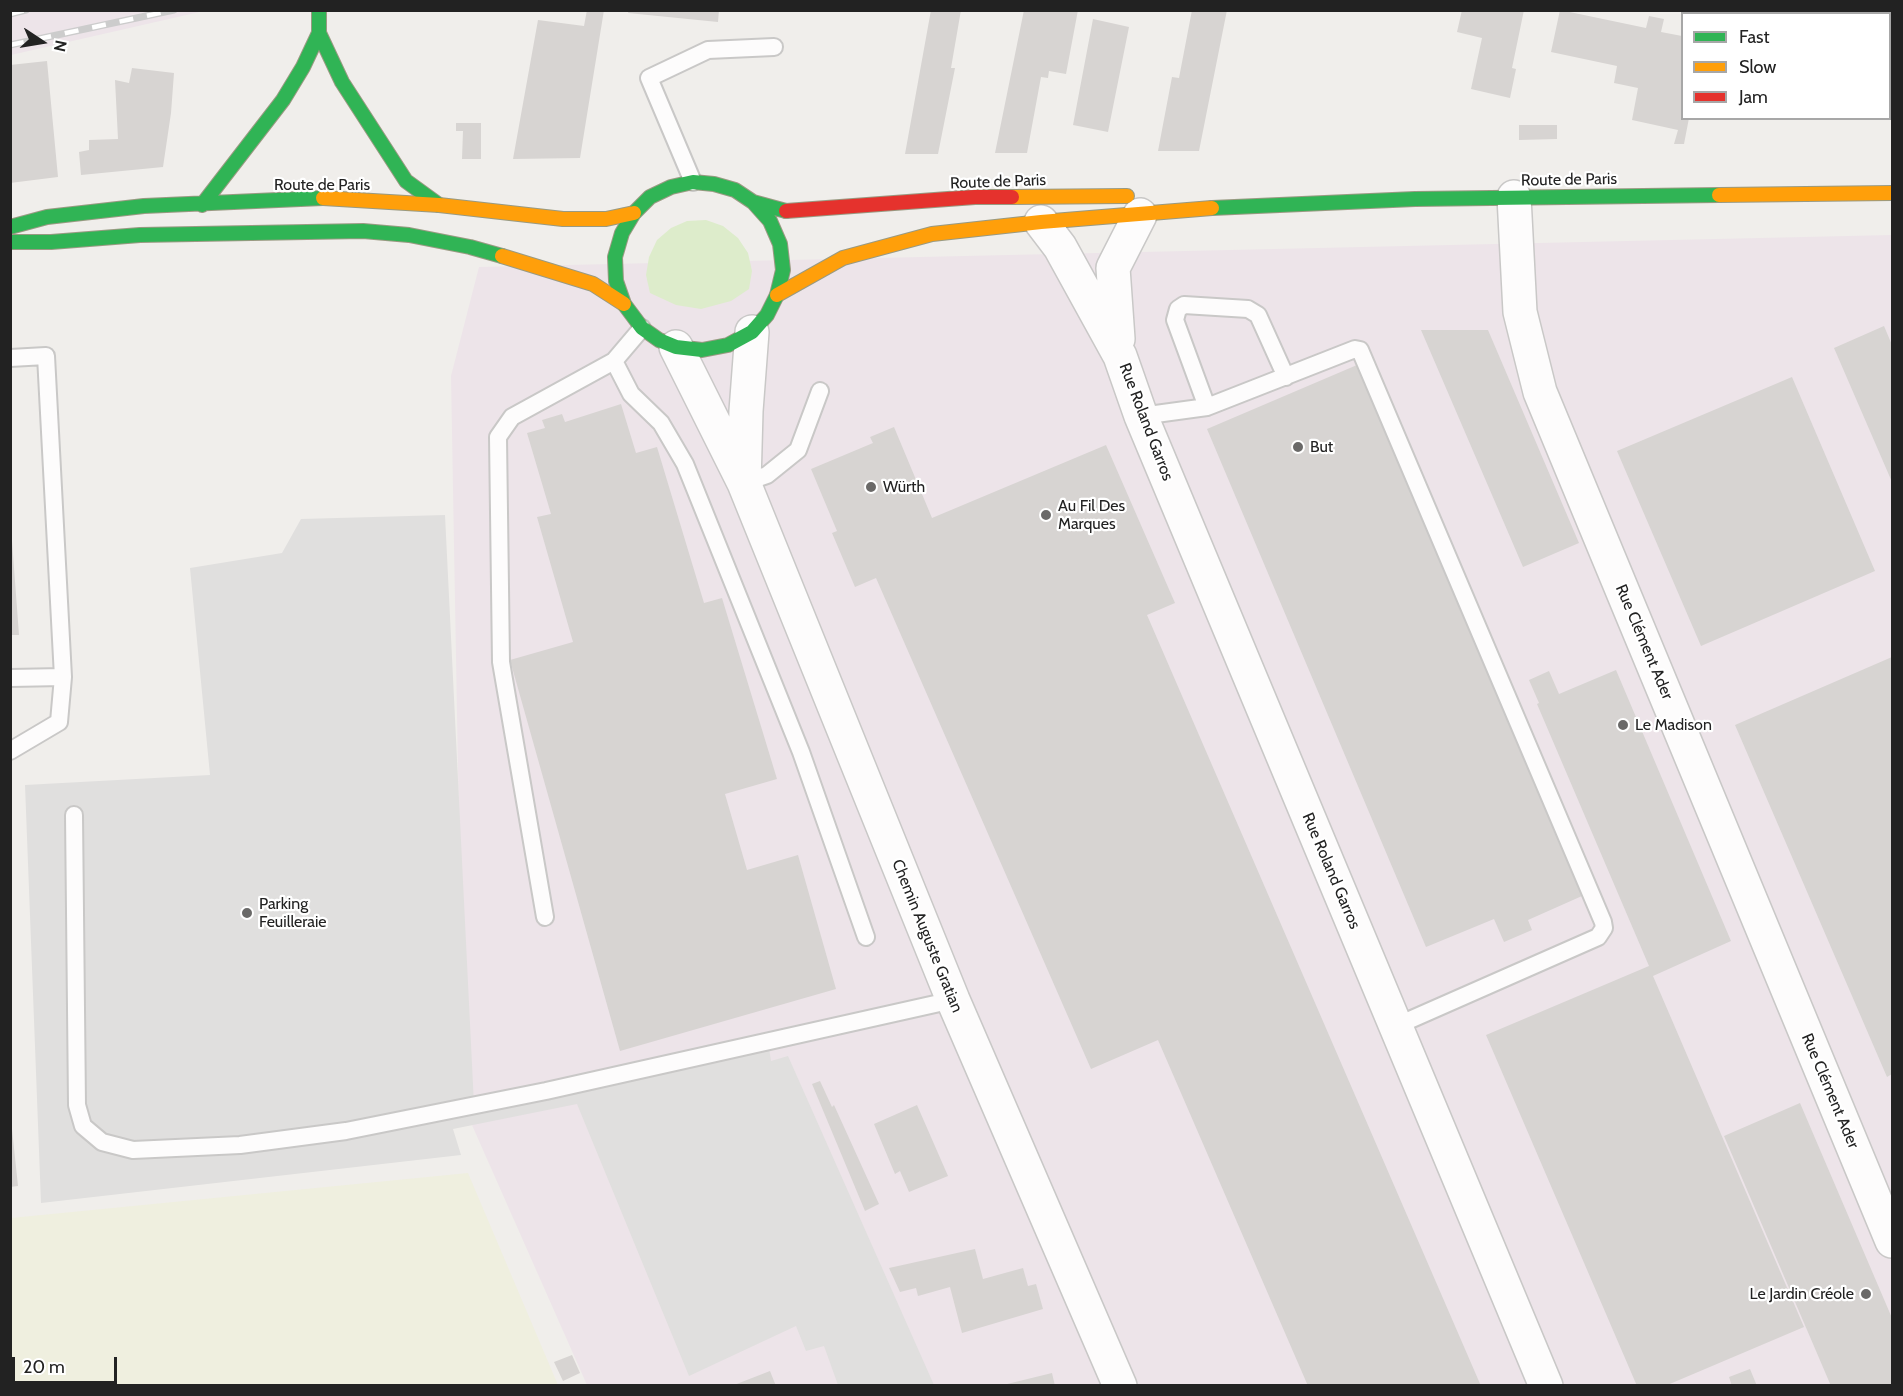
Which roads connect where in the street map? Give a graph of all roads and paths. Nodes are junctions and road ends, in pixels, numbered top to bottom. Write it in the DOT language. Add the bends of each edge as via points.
graph roads {
  1 [pos="319,10"];
  2 [pos="319,33"];
  3 [pos="774,48"];
  4 [pos="693,182"];
  5 [pos="1893,193"];
  6 [pos="1514,197"];
  7 [pos="753,202"];
  8 [pos="1148,203"];
  9 [pos="202,205"];
  10 [pos="439,205"];
  11 [pos="1246,205"];
  12 [pos="634,213"];
  13 [pos="1041,222"];
  14 [pos="10,227"];
  15 [pos="10,242"];
  16 [pos="777,295"];
  17 [pos="624,304"];
  18 [pos="642,328"];
  19 [pos="752,332"];
  20 [pos="676,347"];
  21 [pos="1120,356"];
  22 [pos="10,358"];
  23 [pos="614,361"];
  24 [pos="1286,377"];
  25 [pos="820,391"];
  26 [pos="1207,407"];
  27 [pos="1141,416"];
  28 [pos="744,483"];
  29 [pos="63,677"];
  30 [pos="10,678"];
  31 [pos="10,751"];
  32 [pos="74,815"];
  33 [pos="545,917"];
  34 [pos="866,937"];
  35 [pos="953,1000"];
  36 [pos="1396,1026"];
  37 [pos="1893,1241"];
  38 [pos="1120,1386"];
  39 [pos="1546,1386"];
  1 -- 2 [label="main road"];
  2 -- 9 [label="main road" via="283,100"];
  2 -- 10 [label="main road" via="342,82 406,181"];
  3 -- 4 [label="lane" via="708,50 649,78"];
  4 -- 7 [label="main road, Route de Paris" via="735,190"];
  4 -- 12 [label="main road, Route de Paris" via="650,197"];
  5 -- 6 [label="main road, Route de Paris"];
  6 -- 11 [label="main road, Route de Paris"];
  6 -- 37 [label="street, Rue Clément Ader" via="1520,312 1540,392"];
  7 -- 8 [label="main road, Route de Paris" via="785,211 975,197"];
  7 -- 16 [label="main road, Route de Paris" via="770,221 780,244 783,270"];
  8 -- 11 [label="main road, Route de Paris"];
  8 -- 11 [label="main road, Route de Paris"];
  8 -- 13 [label="main road, Route de Paris"];
  8 -- 21 [label="street, Rue Roland Garros" via="1113,268"];
  9 -- 10 [label="main road, Route de Paris" via="317,198"];
  9 -- 14 [label="main road, Route de Paris" via="144,206 46,217"];
  10 -- 12 [label="main road, Route de Paris" via="563,219 606,219"];
  12 -- 17 [label="main road, Route de Paris" via="622,233 615,257 616,281"];
  13 -- 16 [label="main road, Route de Paris" via="932,234 843,258"];
  13 -- 21 [label="street, Rue Roland Garros"];
  15 -- 17 [label="main road, Route de Paris" via="152,234 363,231 409,235 552,270 593,284"];
  16 -- 19 [label="main road, Route de Paris"];
  17 -- 18 [label="main road, Route de Paris"];
  18 -- 20 [label="main road, Route de Paris"];
  18 -- 23 [label="lane"];
  19 -- 20 [label="main road, Route de Paris" via="728,345 702,350"];
  19 -- 28 [label="street, Chemin Auguste Gratian"];
  20 -- 28 [label="street, Chemin Auguste Gratian"];
  21 -- 27 [label="street, Rue Roland Garros"];
  22 -- 29 [label="lane" via="46,356"];
  23 -- 33 [label="lane" via="512,417 498,437 501,662"];
  23 -- 34 [label="lane" via="631,394 661,423 685,464 801,752"];
  24 -- 26 [label="lane"];
  24 -- 26 [label="lane" via="1258,315 1248,309 1184,305 1178,309 1175,320"];
  24 -- 36 [label="lane" via="1360,350 1603,922 1598,937"];
  25 -- 28 [label="lane" via="798,450 767,475"];
  26 -- 27 [label="lane"];
  27 -- 36 [label="street, Rue Roland Garros"];
  28 -- 35 [label="street, Chemin Auguste Gratian"];
  29 -- 30 [label="lane"];
  29 -- 31 [label="lane" via="59,722"];
  32 -- 35 [label="lane" via="78,1105 83,1126 102,1142 133,1150 240,1144 346,1131 546,1091"];
  35 -- 38 [label="street, Chemin Auguste Gratian"];
  36 -- 39 [label="street, Rue Roland Garros"];
}
